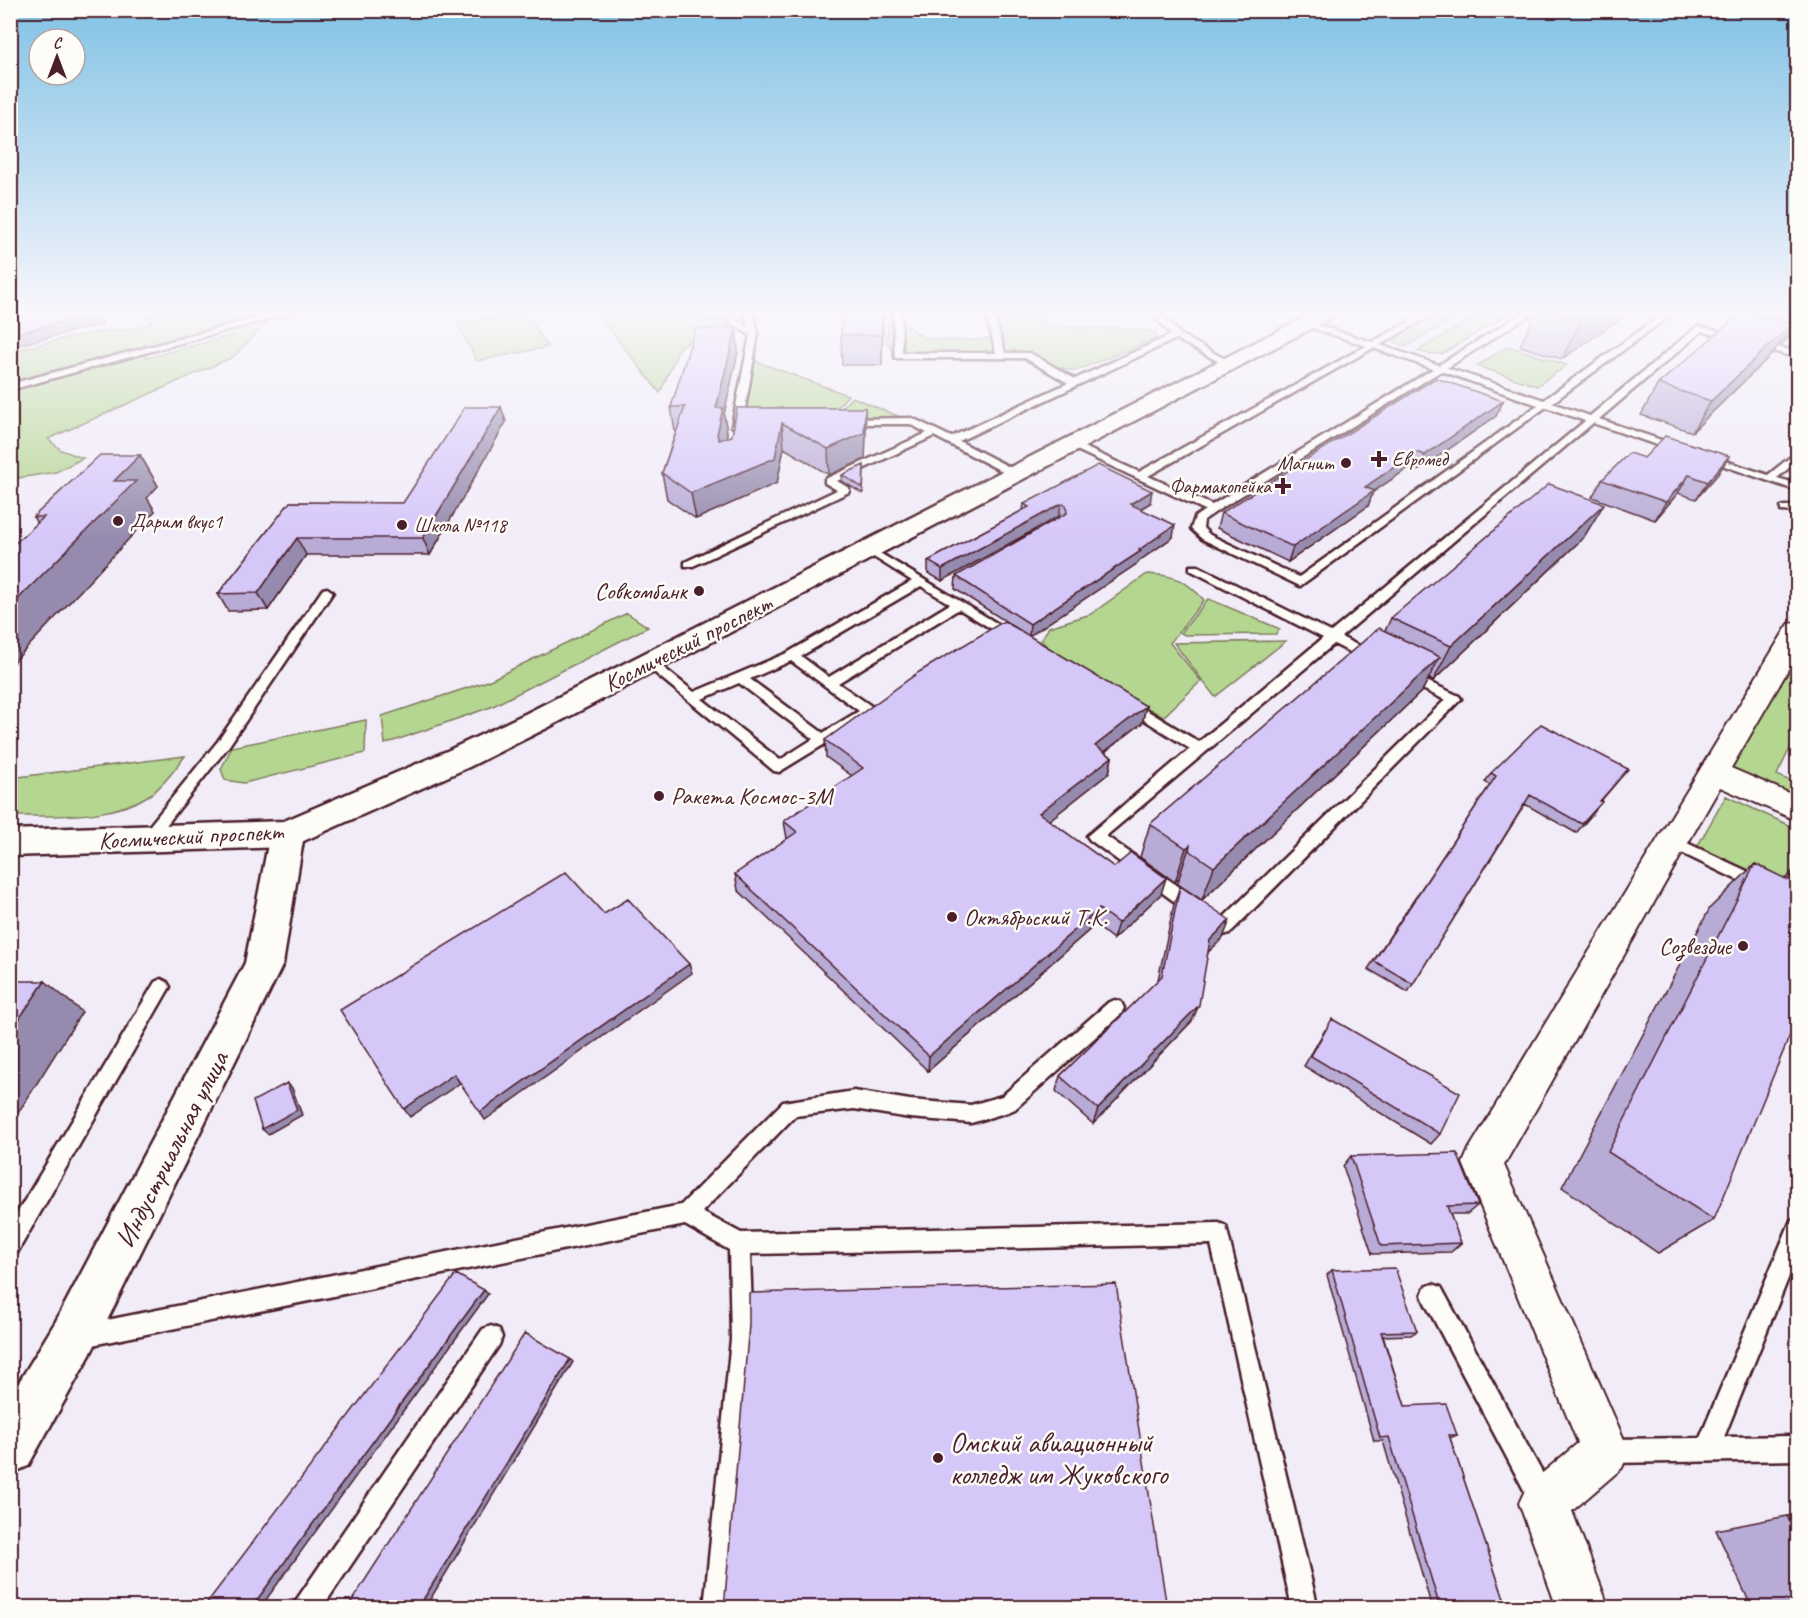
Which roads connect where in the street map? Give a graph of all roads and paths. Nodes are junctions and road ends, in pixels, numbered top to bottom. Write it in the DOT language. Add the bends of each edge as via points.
graph roads {
  1 [pos="744,388"];
  2 [pos="1065,388"];
  3 [pos="1184,388"];
  4 [pos="1298,388"];
  5 [pos="1409,388"];
  6 [pos="1495,388"];
  7 [pos="1567,388"];
  8 [pos="1631,388"];
  9 [pos="1544,404"];
  10 [pos="738,421"];
  11 [pos="749,421"];
  12 [pos="840,421"];
  13 [pos="1591,421"];
  14 [pos="934,433"];
  15 [pos="733,441"];
  16 [pos="951,441"];
  17 [pos="1071,445"];
  18 [pos="1797,454"];
  19 [pos="1015,474"];
  20 [pos="1140,476"];
  21 [pos="1769,479"];
  22 [pos="1797,488"];
  23 [pos="1797,508"];
  24 [pos="1213,509"];
  25 [pos="1785,509"];
  26 [pos="868,549"];
  27 [pos="689,564"];
  28 [pos="1194,568"];
  29 [pos="921,581"];
  30 [pos="327,592"];
  31 [pos="958,604"];
  32 [pos="1797,630"];
  33 [pos="1332,638"];
  34 [pos="1026,644"];
  35 [pos="792,656"];
  36 [pos="649,663"];
  37 [pos="742,679"];
  38 [pos="829,683"];
  39 [pos="692,698"];
  40 [pos="1118,699"];
  41 [pos="822,739"];
  42 [pos="1200,749"];
  43 [pos="1713,772"];
  44 [pos="1797,810"];
  45 [pos="287,834"];
  46 [pos="146,840"];
  47 [pos="1672,842"];
  48 [pos="10,843"];
  49 [pos="1797,903"];
  50 [pos="161,987"];
  51 [pos="1115,1008"];
  52 [pos="686,1214"];
  53 [pos="1797,1227"];
  54 [pos="739,1244"];
  55 [pos="10,1246"];
  56 [pos="1433,1295"];
  57 [pos="492,1337"];
  58 [pos="73,1338"];
  59 [pos="1797,1448"];
  60 [pos="10,1449"];
  61 [pos="1707,1449"];
  62 [pos="1605,1451"];
  63 [pos="1545,1503"];
  64 [pos="306,1608"];
  65 [pos="717,1608"];
  66 [pos="1305,1608"];
  67 [pos="1583,1608"];
  1 -- 10 [label="lane"];
  2 -- 16 [label="lane"];
  3 -- 17 [label="main road, Космический проспект"];
  4 -- 20 [label="lane"];
  5 -- 24 [label="lane"];
  6 -- 9 [label="lane"];
  7 -- 9 [label="lane"];
  8 -- 13 [label="lane"];
  9 -- 13 [label="lane"];
  9 -- 24 [label="lane" via="1300,582 1206,537 1197,529 1199,519"];
  10 -- 11 [label="lane"];
  10 -- 15 [label="lane"];
  12 -- 14 [label="lane" via="912,421"];
  13 -- 21 [label="lane"];
  13 -- 33 [label="lane"];
  14 -- 16 [label="lane"];
  14 -- 27 [label="lane" via="829,481 845,490"];
  16 -- 19 [label="lane"];
  17 -- 19 [label="main road, Космический проспект"];
  17 -- 20 [label="lane"];
  18 -- 21 [label="lane"];
  19 -- 26 [label="main road, Космический проспект"];
  20 -- 24 [label="lane"];
  21 -- 22 [label="lane"];
  23 -- 25 [label="lane"];
  26 -- 29 [label="lane"];
  26 -- 36 [label="main road, Космический проспект"];
  28 -- 33 [label="lane"];
  29 -- 31 [label="lane" via="943,588"];
  29 -- 35 [label="lane"];
  30 -- 46 [label="lane" via="223,744"];
  31 -- 34 [label="lane" via="997,632"];
  31 -- 38 [label="lane"];
  32 -- 43 [label="street"];
  33 -- 42 [label="lane"];
  33 -- 42 [label="lane" via="1454,699 1224,928 1095,836"];
  35 -- 37 [label="lane"];
  35 -- 38 [label="lane"];
  36 -- 39 [label="lane"];
  36 -- 45 [label="main road, Космический проспект" via="458,759"];
  37 -- 39 [label="lane"];
  37 -- 41 [label="lane"];
  38 -- 41 [label="lane" via="874,708"];
  39 -- 41 [label="lane" via="779,767"];
  40 -- 42 [label="lane"];
  43 -- 44 [label="street"];
  43 -- 47 [label="street"];
  45 -- 46 [label="main road, Космический проспект"];
  45 -- 58 [label="main road, Индустриальная улица" via="264,964"];
  46 -- 48 [label="main road, Космический проспект"];
  47 -- 49 [label="lane"];
  47 -- 62 [label="street" via="1483,1162"];
  50 -- 55 [label="lane"];
  51 -- 52 [label="lane" via="1008,1102 971,1114 854,1100 790,1108"];
  52 -- 54 [label="lane"];
  52 -- 58 [label="lane"];
  53 -- 61 [label="lane"];
  54 -- 65 [label="lane" via="742,1339"];
  54 -- 66 [label="lane" via="1219,1233"];
  56 -- 63 [label="lane"];
  57 -- 64 [label="lane"];
  58 -- 60 [label="main road, Индустриальная улица"];
  59 -- 61 [label="lane"];
  61 -- 62 [label="lane"];
  62 -- 63 [label="street"];
  63 -- 67 [label="street"];
}
